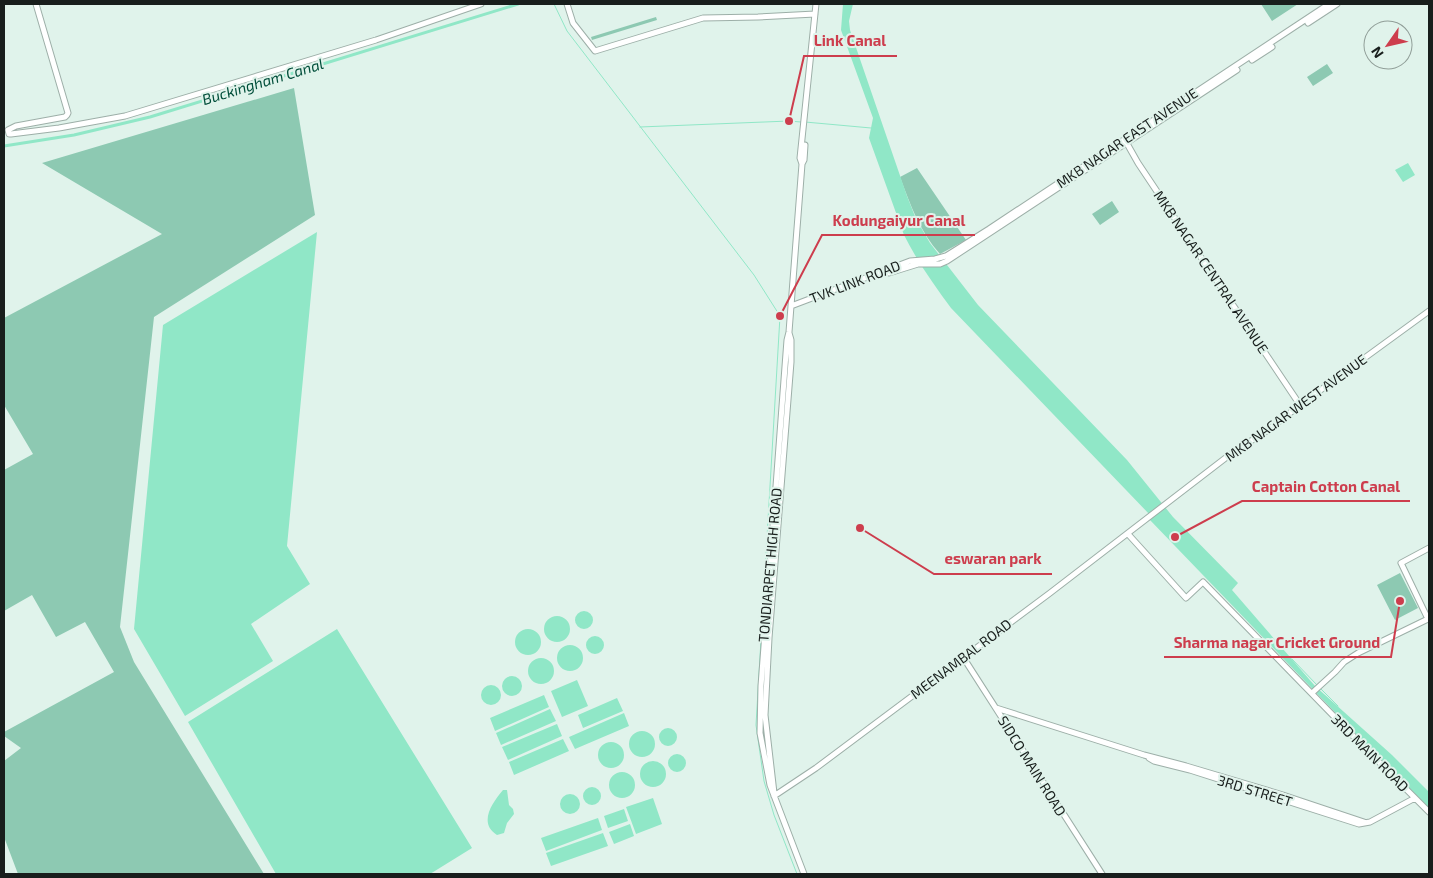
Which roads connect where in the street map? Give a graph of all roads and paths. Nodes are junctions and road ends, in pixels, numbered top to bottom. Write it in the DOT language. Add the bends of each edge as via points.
graph roads {
  1 [pos="36,4"];
  2 [pos="481,4"];
  3 [pos="567,4"];
  4 [pos="816,4"];
  5 [pos="1329,4"];
  6 [pos="1337,4"];
  7 [pos="815,14"];
  8 [pos="1126,140"];
  9 [pos="921,261"];
  10 [pos="791,306"];
  11 [pos="1429,311"];
  12 [pos="1300,405"];
  13 [pos="1146,520"];
  14 [pos="1128,534"];
  15 [pos="1429,548"];
  16 [pos="963,657"];
  17 [pos="1313,692"];
  18 [pos="996,708"];
  19 [pos="774,796"];
  20 [pos="1415,798"];
  21 [pos="1429,812"];
  22 [pos="804,874"];
  23 [pos="1102,874"];
  1 -- 2 [label="main road" via="68,115 16,126 8,130 9,134 125,116 376,40"];
  3 -- 7 [label="main road" via="573,23 596,50 703,18"];
  4 -- 7 [label="main road, TONDIARPET HIGH ROAD"];
  5 -- 8 [label="main road, MKB NAGAR EAST AVENUE"];
  6 -- 8 [label="main road, MKB NAGAR EAST AVENUE"];
  7 -- 10 [label="main road, TONDIARPET HIGH ROAD" via="800,158"];
  8 -- 9 [label="main road, MKB NAGAR EAST AVENUE" via="972,242 946,256"];
  8 -- 12 [label="main road, MKB NAGAR CENTRAL AVENUE" via="1138,163"];
  9 -- 10 [label="main road, TVK LINK ROAD" via="910,261"];
  10 -- 19 [label="main road, TONDIARPET HIGH ROAD" via="761,686 760,733"];
  11 -- 12 [label="main road, MKB NAGAR WEST AVENUE"];
  12 -- 13 [label="main road, MKB NAGAR WEST AVENUE"];
  13 -- 14 [label="main road, MEENAMBAL ROAD"];
  14 -- 16 [label="main road, MEENAMBAL ROAD"];
  14 -- 17 [label="main road, 3RD MAIN ROAD" via="1186,598 1203,582"];
  15 -- 17 [label="main road" via="1401,563 1428,619 1358,653"];
  16 -- 18 [label="main road, SIDCO MAIN ROAD"];
  16 -- 19 [label="main road, MEENAMBAL ROAD"];
  17 -- 20 [label="main road, 3RD MAIN ROAD"];
  18 -- 20 [label="main road, 3RD STREET" via="1364,822 1370,822"];
  18 -- 23 [label="main road, SIDCO MAIN ROAD"];
  19 -- 22 [label="main road, TONDIARPET HIGH ROAD"];
  20 -- 21 [label="main road, 3RD MAIN ROAD"];
}
